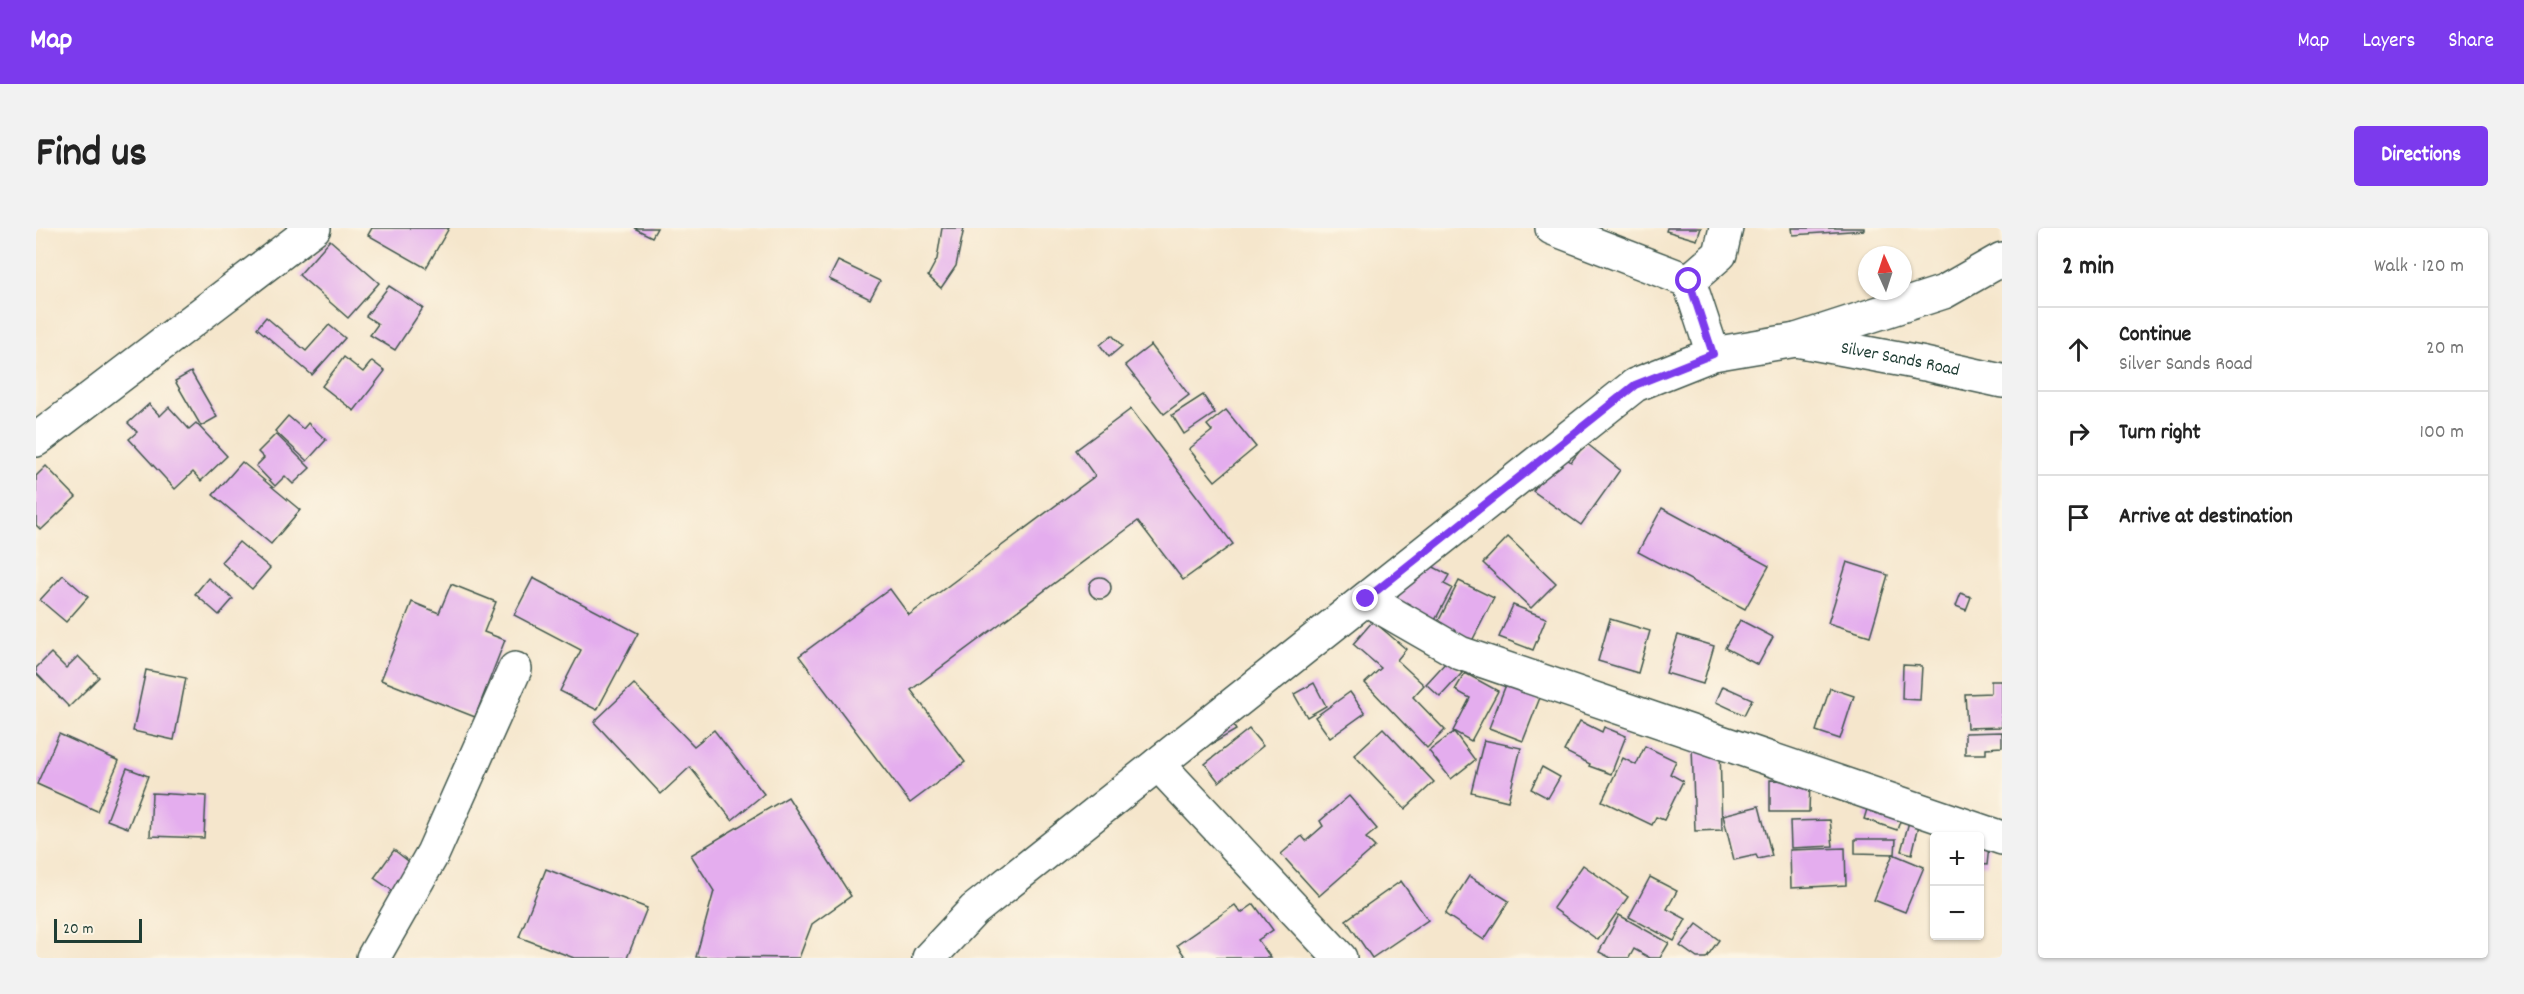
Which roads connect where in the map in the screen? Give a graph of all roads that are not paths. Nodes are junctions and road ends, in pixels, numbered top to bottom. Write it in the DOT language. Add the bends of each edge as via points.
graph roads {
  1 [pos="314,228"];
  2 [pos="1552,228"];
  3 [pos="1726,228"];
  4 [pos="2002,259"];
  5 [pos="1689,281"];
  6 [pos="1796,340"];
  7 [pos="1713,354"];
  8 [pos="2002,381"];
  9 [pos="36,440"];
  10 [pos="1366,599"];
  11 [pos="515,669"];
  12 [pos="1158,764"];
  13 [pos="2002,838"];
  14 [pos="373,958"];
  15 [pos="929,958"];
  16 [pos="1340,958"];
  1 -- 9 [label="street"];
  2 -- 5 [label="street"];
  3 -- 5 [label="street" via="1720,254"];
  4 -- 6 [label="street" via="1944,292"];
  5 -- 7 [label="street"];
  6 -- 7 [label="street"];
  6 -- 8 [label="street, Silver Sands Road"];
  7 -- 10 [label="street" via="1635,385"];
  10 -- 12 [label="street"];
  10 -- 13 [label="street" via="1460,653"];
  11 -- 14 [label="street" via="433,853"];
  12 -- 15 [label="street" via="974,910"];
  12 -- 16 [label="street"];
}
